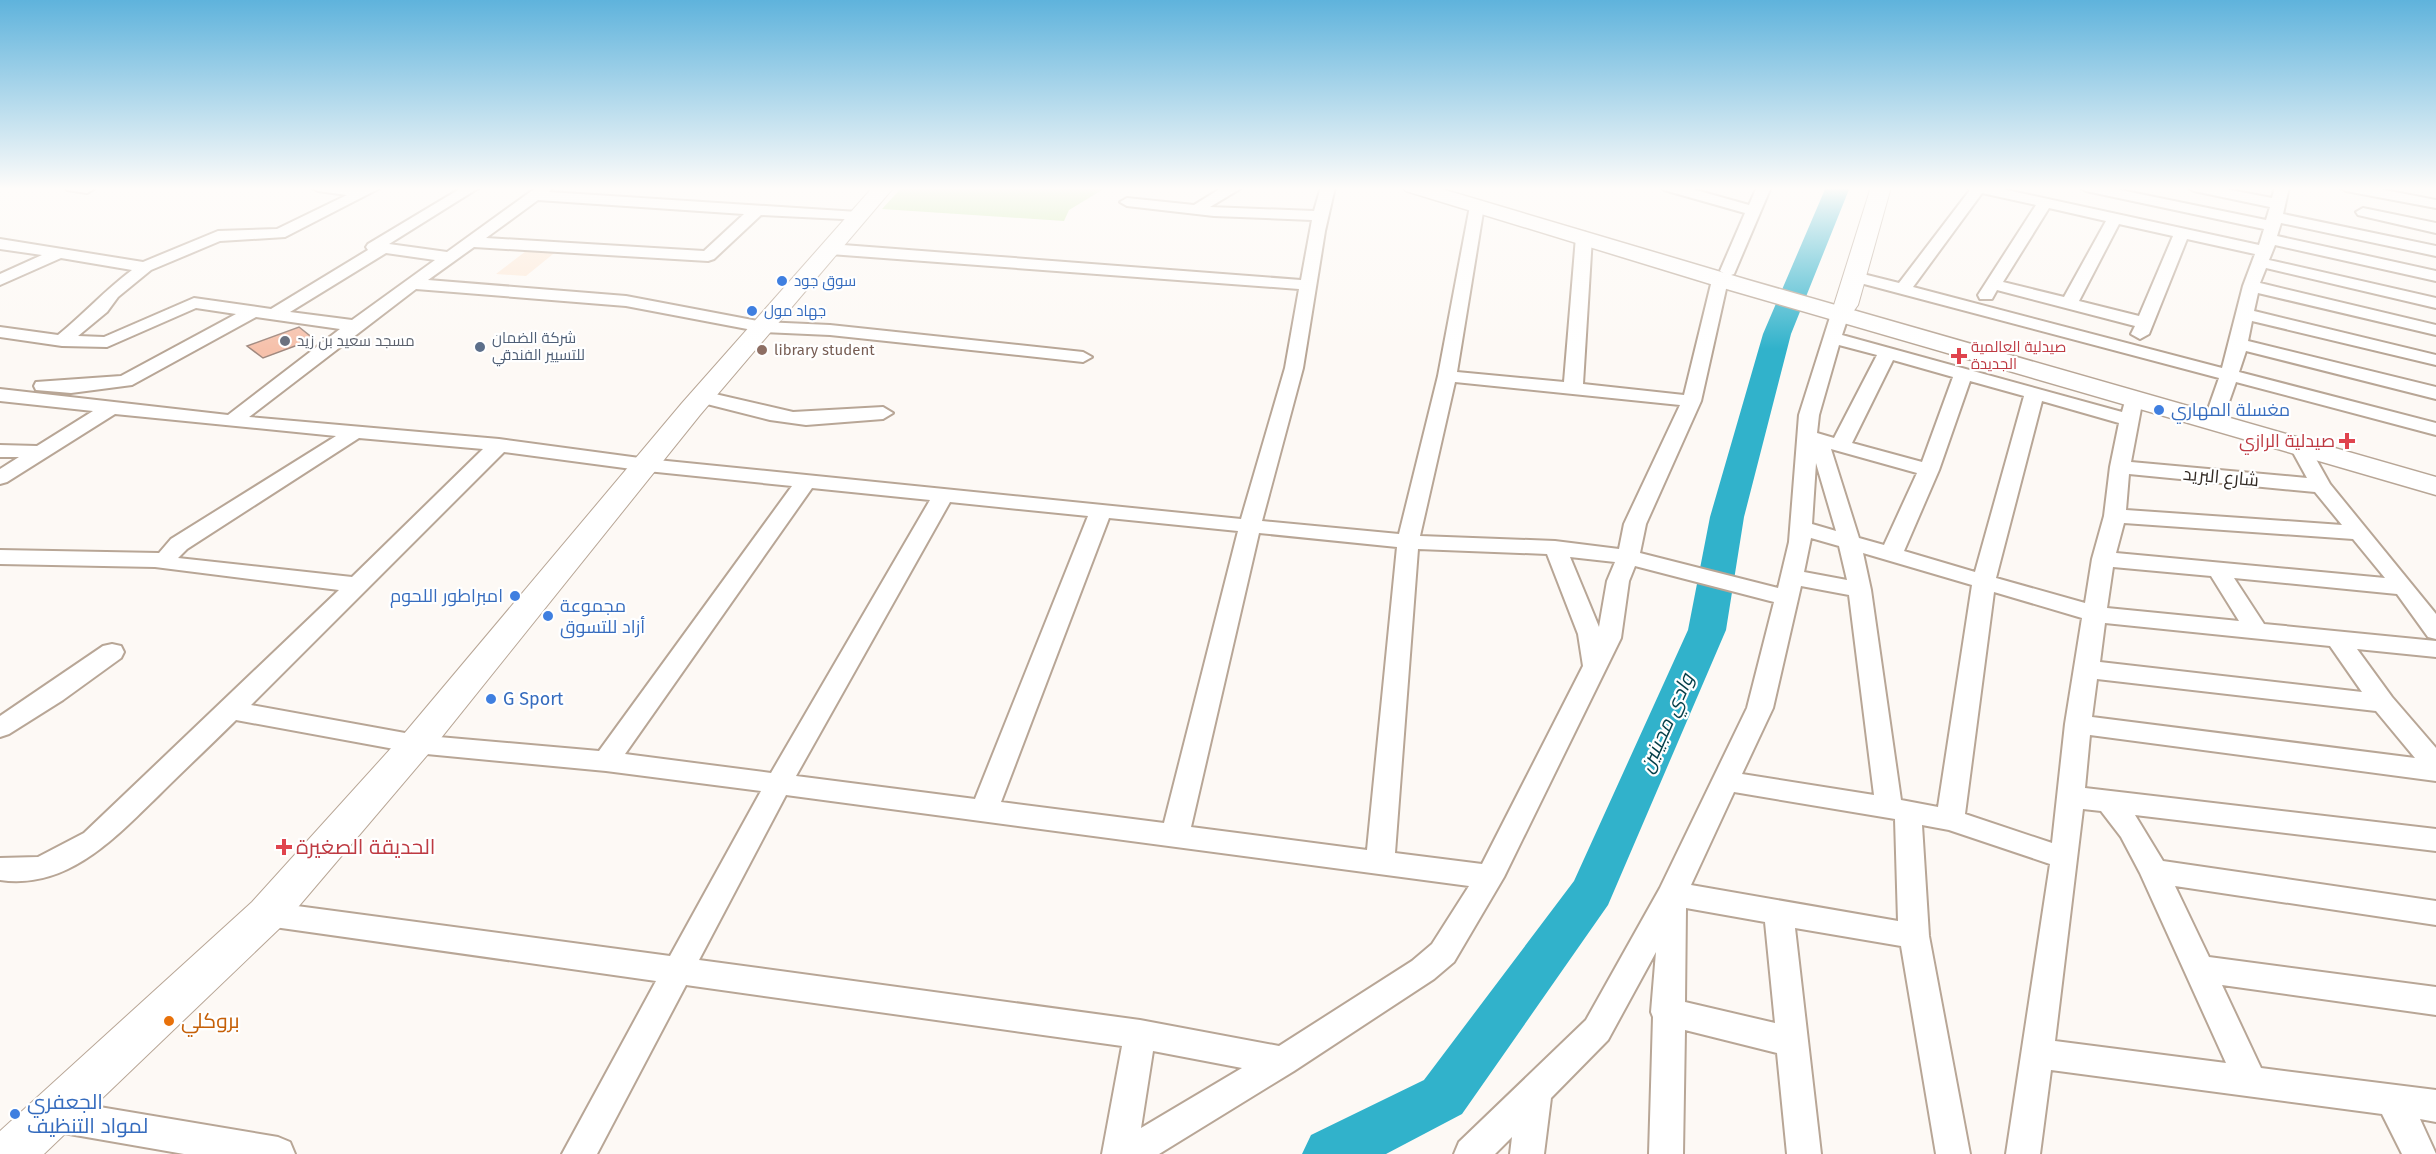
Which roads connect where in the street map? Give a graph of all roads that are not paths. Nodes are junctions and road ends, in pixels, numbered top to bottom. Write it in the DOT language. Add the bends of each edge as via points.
graph roads {
  1 [pos="207,241"];
  2 [pos="384,241"];
  3 [pos="724,241"];
  4 [pos="837,241"];
  5 [pos="1316,241"];
  6 [pos="1471,241"];
  7 [pos="1584,241"];
  8 [pos="1598,241"];
  9 [pos="1610,241"];
  10 [pos="1743,241"];
  11 [pos="1866,241"];
  12 [pos="1938,241"];
  13 [pos="2020,241"];
  14 [pos="2103,241"];
  15 [pos="2179,241"];
  16 [pos="2266,241"];
  17 [pos="2288,241"];
  18 [pos="2300,241"];
  19 [pos="2387,241"];
  20 [pos="473,242"];
  21 [pos="0,244"];
  22 [pos="830,249"];
  23 [pos="380,250"];
  24 [pos="2436,251"];
  25 [pos="56,255"];
  26 [pos="449,257"];
  27 [pos="145,267"];
  28 [pos="2436,276"];
  29 [pos="1732,278"];
  30 [pos="1855,278"];
  31 [pos="0,280"];
  32 [pos="412,284"];
  33 [pos="1993,284"];
  34 [pos="1307,285"];
  35 [pos="2251,286"];
  36 [pos="1903,290"];
  37 [pos="2070,303"];
  38 [pos="2436,303"];
  39 [pos="1978,309"];
  40 [pos="256,310"];
  41 [pos="276,313"];
  42 [pos="1838,314"];
  43 [pos="2246,314"];
  44 [pos="2145,322"];
  45 [pos="355,326"];
  46 [pos="763,327"];
  47 [pos="2436,330"];
  48 [pos="0,332"];
  49 [pos="62,341"];
  50 [pos="2239,344"];
  51 [pos="2133,350"];
  52 [pos="1887,354"];
  53 [pos="1083,357"];
  54 [pos="2436,360"];
  55 [pos="2229,374"];
  56 [pos="1963,375"];
  57 [pos="1447,376"];
  58 [pos="0,384"];
  59 [pos="1573,388"];
  60 [pos="2436,393"];
  61 [pos="2034,394"];
  62 [pos="0,395"];
  63 [pos="702,397"];
  64 [pos="1692,401"];
  65 [pos="111,408"];
  66 [pos="2132,409"];
  67 [pos="2217,412"];
  68 [pos="883,413"];
  69 [pos="232,421"];
  70 [pos="2436,429"];
  71 [pos="354,433"];
  72 [pos="1822,441"];
  73 [pos="499,445"];
  74 [pos="2300,447"];
  75 [pos="0,451"];
  76 [pos="41,452"];
  77 [pos="647,465"];
  78 [pos="2120,467"];
  79 [pos="1929,470"];
  80 [pos="2436,473"];
  81 [pos="0,477"];
  82 [pos="807,480"];
  83 [pos="2321,486"];
  84 [pos="2436,486"];
  85 [pos="944,494"];
  86 [pos="1101,511"];
  87 [pos="2115,516"];
  88 [pos="1250,526"];
  89 [pos="1801,528"];
  90 [pos="2360,533"];
  91 [pos="1849,540"];
  92 [pos="1408,542"];
  93 [pos="1555,548"];
  94 [pos="1892,552"];
  95 [pos="1628,556"];
  96 [pos="0,557"];
  97 [pos="2103,559"];
  98 [pos="164,560"];
  99 [pos="2218,570"];
  100 [pos="1984,580"];
  101 [pos="357,585"];
  102 [pos="1788,587"];
  103 [pos="2404,587"];
  104 [pos="1860,590"];
  105 [pos="2096,614"];
  106 [pos="2434,627"];
  107 [pos="2256,630"];
  108 [pos="2337,639"];
  109 [pos="2436,649"];
  110 [pos="112,652"];
  111 [pos="1595,666"];
  112 [pos="2087,669"];
  113 [pos="2383,703"];
  114 [pos="231,710"];
  115 [pos="2078,724"];
  116 [pos="0,728"];
  117 [pos="416,744"];
  118 [pos="606,761"];
  119 [pos="2436,766"];
  120 [pos="2436,771"];
  121 [pos="1725,781"];
  122 [pos="779,783"];
  123 [pos="2072,797"];
  124 [pos="2108,800"];
  125 [pos="1899,809"];
  126 [pos="984,810"];
  127 [pos="1950,820"];
  128 [pos="1175,835"];
  129 [pos="2436,840"];
  130 [pos="2065,858"];
  131 [pos="1380,862"];
  132 [pos="0,869"];
  133 [pos="2154,871"];
  134 [pos="1490,877"];
  135 [pos="1671,894"];
  136 [pos="2436,913"];
  137 [pos="267,914"];
  138 [pos="1779,914"];
  139 [pos="1914,936"];
  140 [pos="676,969"];
  141 [pos="2198,969"];
  142 [pos="2436,1001"];
  143 [pos="1667,1012"];
  144 [pos="1140,1034"];
  145 [pos="1792,1042"];
  146 [pos="2036,1053"];
  147 [pos="1283,1061"];
  148 [pos="2250,1080"];
  149 [pos="1535,1092"];
  150 [pos="2392,1100"];
  151 [pos="2436,1106"];
  152 [pos="52,1115"];
  153 [pos="11,1144"];
  154 [pos="278,1154"];
  155 [pos="579,1154"];
  156 [pos="1119,1154"];
  157 [pos="1128,1154"];
  158 [pos="1471,1154"];
  159 [pos="1527,1154"];
  160 [pos="1666,1154"];
  161 [pos="1804,1154"];
  162 [pos="1953,1154"];
  163 [pos="2023,1154"];
  164 [pos="2420,1154"];
  1 -- 27 [label="street"];
  2 -- 23 [label="street" via="374,247"];
  3 -- 20 [label="street" via="708,256"];
  4 -- 22 [label="street"];
  5 -- 34 [label="street"];
  6 -- 57 [label="street"];
  7 -- 59 [label="street"];
  8 -- 29 [label="main road"];
  9 -- 29 [label="main road"];
  10 -- 29 [label="street"];
  11 -- 30 [label="street"];
  12 -- 36 [label="street"];
  13 -- 33 [label="street"];
  14 -- 37 [label="street"];
  15 -- 44 [label="street"];
  16 -- 35 [label="street"];
  17 -- 38 [label="street"];
  18 -- 28 [label="street"];
  19 -- 24 [label="street"];
  20 -- 26 [label="street"];
  21 -- 25 [label="street"];
  22 -- 34 [label="street"];
  22 -- 46 [label="street"];
  23 -- 26 [label="street"];
  23 -- 41 [label="street"];
  25 -- 27 [label="street"];
  25 -- 31 [label="street"];
  26 -- 32 [label="street"];
  27 -- 49 [label="street"];
  29 -- 42 [label="main road"];
  29 -- 64 [label="street"];
  30 -- 36 [label="street"];
  30 -- 42 [label="street"];
  32 -- 45 [label="street"];
  32 -- 46 [label="street" via="626,301"];
  33 -- 37 [label="street"];
  33 -- 39 [label="street"];
  34 -- 88 [label="street" via="1294,368"];
  35 -- 43 [label="street"];
  35 -- 47 [label="street"];
  36 -- 39 [label="street"];
  37 -- 44 [label="street"];
  39 -- 51 [label="street"];
  40 -- 41 [label="street"];
  40 -- 49 [label="street" via="194,303 115,340"];
  40 -- 58 [label="street" via="125,381 70,387"];
  41 -- 45 [label="street"];
  42 -- 52 [label="street"];
  42 -- 66 [label="main road"];
  42 -- 67 [label="main road"];
  42 -- 72 [label="street" via="1814,391"];
  43 -- 50 [label="street"];
  43 -- 54 [label="street"];
  44 -- 51 [label="street"];
  45 -- 69 [label="street"];
  46 -- 53 [label="street" via="830,330"];
  46 -- 63 [label="street"];
  48 -- 49 [label="street"];
  50 -- 55 [label="street"];
  50 -- 60 [label="street"];
  51 -- 55 [label="street"];
  52 -- 56 [label="street"];
  52 -- 72 [label="street"];
  55 -- 67 [label="street"];
  55 -- 70 [label="street"];
  56 -- 61 [label="street"];
  56 -- 79 [label="street"];
  57 -- 59 [label="street"];
  57 -- 92 [label="street"];
  59 -- 64 [label="street"];
  61 -- 66 [label="street"];
  61 -- 100 [label="street"];
  62 -- 65 [label="street"];
  63 -- 68 [label="street" via="799,418"];
  63 -- 77 [label="street"];
  64 -- 95 [label="street" via="1635,524"];
  65 -- 69 [label="street"];
  65 -- 76 [label="street"];
  66 -- 74 [label="main road"];
  66 -- 78 [label="street"];
  67 -- 80 [label="main road"];
  69 -- 71 [label="street"];
  71 -- 73 [label="street"];
  71 -- 98 [label="street" via="178,544"];
  72 -- 79 [label="street"];
  72 -- 89 [label="street"];
  72 -- 91 [label="street"];
  73 -- 77 [label="street"];
  73 -- 101 [label="street"];
  74 -- 83 [label="street"];
  74 -- 84 [label="main road"];
  75 -- 76 [label="street"];
  76 -- 81 [label="street"];
  77 -- 82 [label="street"];
  77 -- 117 [label="street"];
  78 -- 83 [label="street, شارع البريد"];
  78 -- 87 [label="street"];
  79 -- 94 [label="street"];
  82 -- 85 [label="street"];
  82 -- 118 [label="street"];
  83 -- 90 [label="street"];
  85 -- 86 [label="street"];
  85 -- 122 [label="street"];
  86 -- 88 [label="street"];
  86 -- 126 [label="street"];
  87 -- 90 [label="street"];
  87 -- 97 [label="street"];
  88 -- 92 [label="street"];
  88 -- 128 [label="street"];
  89 -- 91 [label="street"];
  89 -- 102 [label="street"];
  90 -- 103 [label="street"];
  91 -- 94 [label="street"];
  91 -- 104 [label="street"];
  92 -- 93 [label="street"];
  92 -- 131 [label="street"];
  93 -- 95 [label="street"];
  93 -- 111 [label="street" via="1590,634"];
  94 -- 100 [label="street"];
  95 -- 102 [label="street" via="1744,586"];
  95 -- 111 [label="street" via="1618,581 1609,638"];
  96 -- 98 [label="street"];
  97 -- 99 [label="street"];
  97 -- 105 [label="street"];
  98 -- 101 [label="street" via="206,569"];
  99 -- 103 [label="street"];
  99 -- 107 [label="street"];
  100 -- 105 [label="street"];
  100 -- 127 [label="street"];
  101 -- 114 [label="street"];
  102 -- 104 [label="street"];
  102 -- 121 [label="street" via="1760,708"];
  103 -- 106 [label="street"];
  104 -- 125 [label="street"];
  105 -- 107 [label="street"];
  105 -- 112 [label="street"];
  107 -- 108 [label="street"];
  108 -- 109 [label="street"];
  108 -- 113 [label="street"];
  110 -- 116 [label="street"];
  111 -- 134 [label="street"];
  112 -- 113 [label="street"];
  112 -- 115 [label="street"];
  113 -- 119 [label="street"];
  114 -- 117 [label="street"];
  114 -- 132 [label="street" via="94,841 36,871"];
  115 -- 120 [label="street"];
  115 -- 123 [label="street"];
  117 -- 118 [label="street"];
  117 -- 137 [label="street"];
  118 -- 122 [label="street"];
  121 -- 125 [label="street"];
  121 -- 135 [label="street"];
  122 -- 126 [label="street"];
  122 -- 140 [label="street"];
  123 -- 124 [label="street"];
  123 -- 130 [label="street"];
  124 -- 129 [label="street"];
  124 -- 133 [label="street" via="2131,829"];
  125 -- 127 [label="street"];
  125 -- 139 [label="street"];
  126 -- 128 [label="street"];
  127 -- 130 [label="street"];
  128 -- 131 [label="street"];
  130 -- 146 [label="street"];
  131 -- 134 [label="street"];
  133 -- 136 [label="street"];
  133 -- 141 [label="street"];
  134 -- 147 [label="street" via="1443,953"];
  135 -- 138 [label="street"];
  135 -- 143 [label="street"];
  135 -- 149 [label="street" via="1597,1030"];
  137 -- 140 [label="street"];
  137 -- 152 [label="street"];
  138 -- 139 [label="street"];
  138 -- 145 [label="street"];
  139 -- 162 [label="street"];
  140 -- 144 [label="street"];
  140 -- 155 [label="street"];
  141 -- 142 [label="street"];
  141 -- 148 [label="street"];
  143 -- 145 [label="street"];
  143 -- 160 [label="street"];
  144 -- 147 [label="street"];
  144 -- 156 [label="street"];
  145 -- 161 [label="street"];
  146 -- 148 [label="street"];
  146 -- 163 [label="street"];
  147 -- 157 [label="street"];
  148 -- 150 [label="street"];
  149 -- 158 [label="street"];
  149 -- 159 [label="street"];
  150 -- 151 [label="street"];
  150 -- 164 [label="street"];
  152 -- 153 [label="street"];
  152 -- 154 [label="street"];
}
